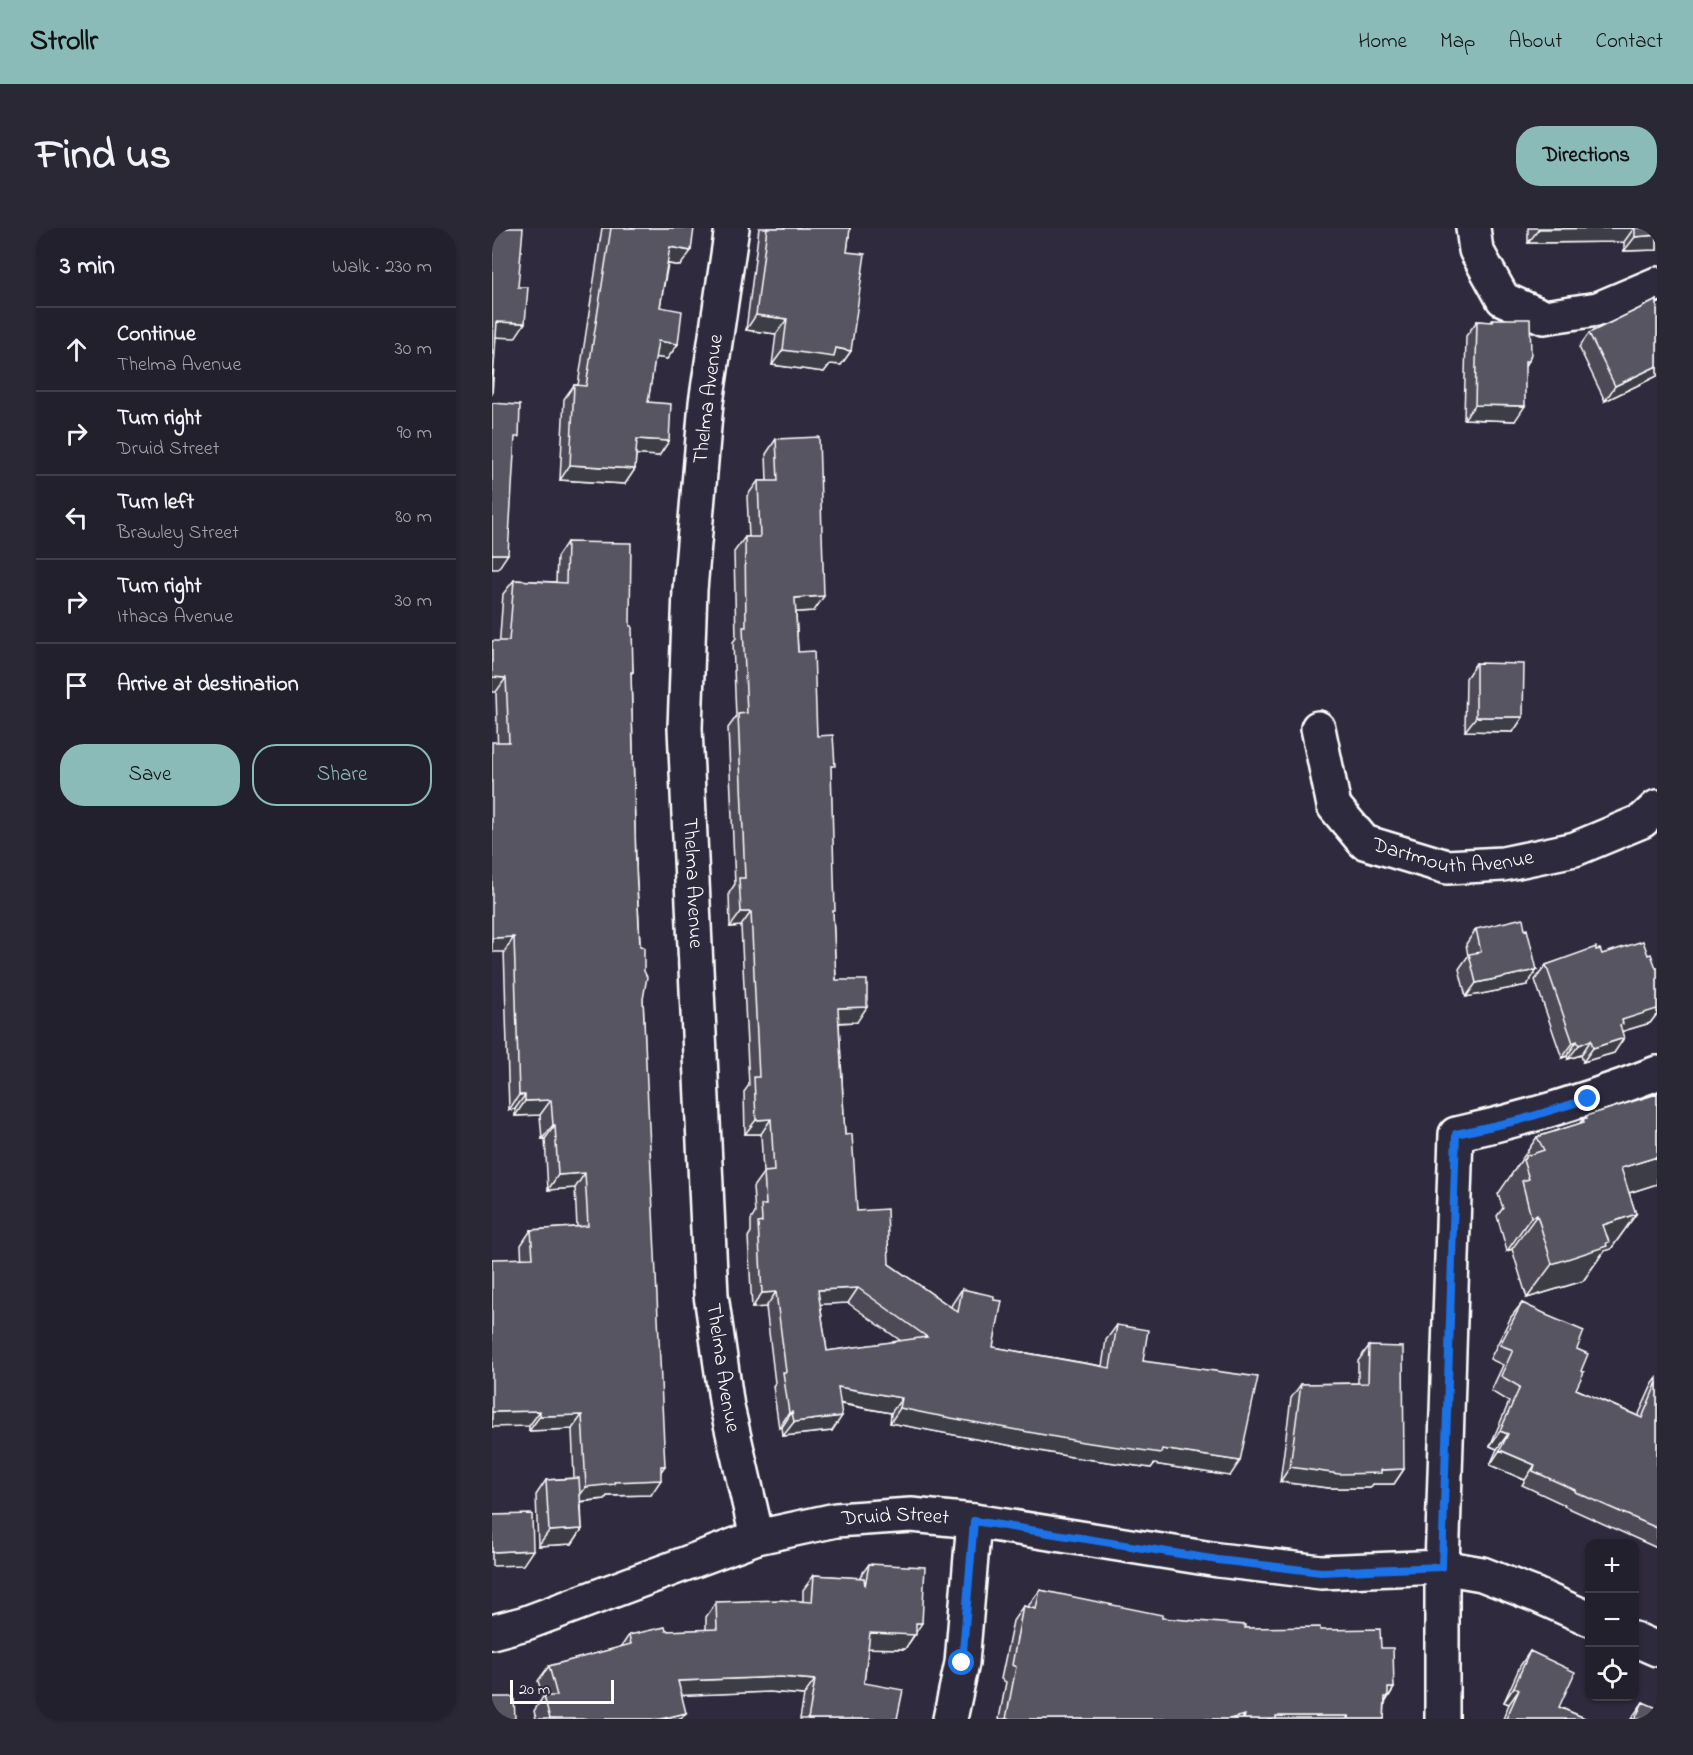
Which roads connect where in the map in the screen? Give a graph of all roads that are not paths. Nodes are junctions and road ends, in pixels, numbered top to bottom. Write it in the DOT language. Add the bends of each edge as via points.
graph roads {
  1 [pos="732,228"];
  2 [pos="1473,228"];
  3 [pos="1657,284"];
  4 [pos="1318,729"];
  5 [pos="1657,807"];
  6 [pos="1657,1073"];
  7 [pos="974,1521"];
  8 [pos="757,1537"];
  9 [pos="1442,1567"];
  10 [pos="1585,1617"];
  11 [pos="492,1632"];
  12 [pos="1639,1641"];
  13 [pos="1657,1649"];
  14 [pos="950,1719"];
  15 [pos="1442,1719"];
  1 -- 8 [label="street, Thelma Avenue" via="706,403 690,590 685,728 711,1295 727,1407"];
  2 -- 3 [label="street" via="1476,250 1503,299 1544,317 1598,309"];
  4 -- 5 [label="street, Dartmouth Avenue" via="1334,806 1364,842 1447,867 1503,864 1575,849 1642,821"];
  6 -- 9 [label="street" via="1543,1113 1456,1134"];
  7 -- 8 [label="street, Druid Street" via="911,1515 836,1521"];
  7 -- 9 [label="street, Druid Street" via="1218,1560 1321,1572"];
  7 -- 14 [label="street" via="962,1663"];
  8 -- 11 [label="street, Druid Street" via="526,1623"];
  9 -- 10 [label="street, Druid Street" via="1482,1574"];
  9 -- 15 [label="street"];
  12 -- 13 [label="street"];
}
